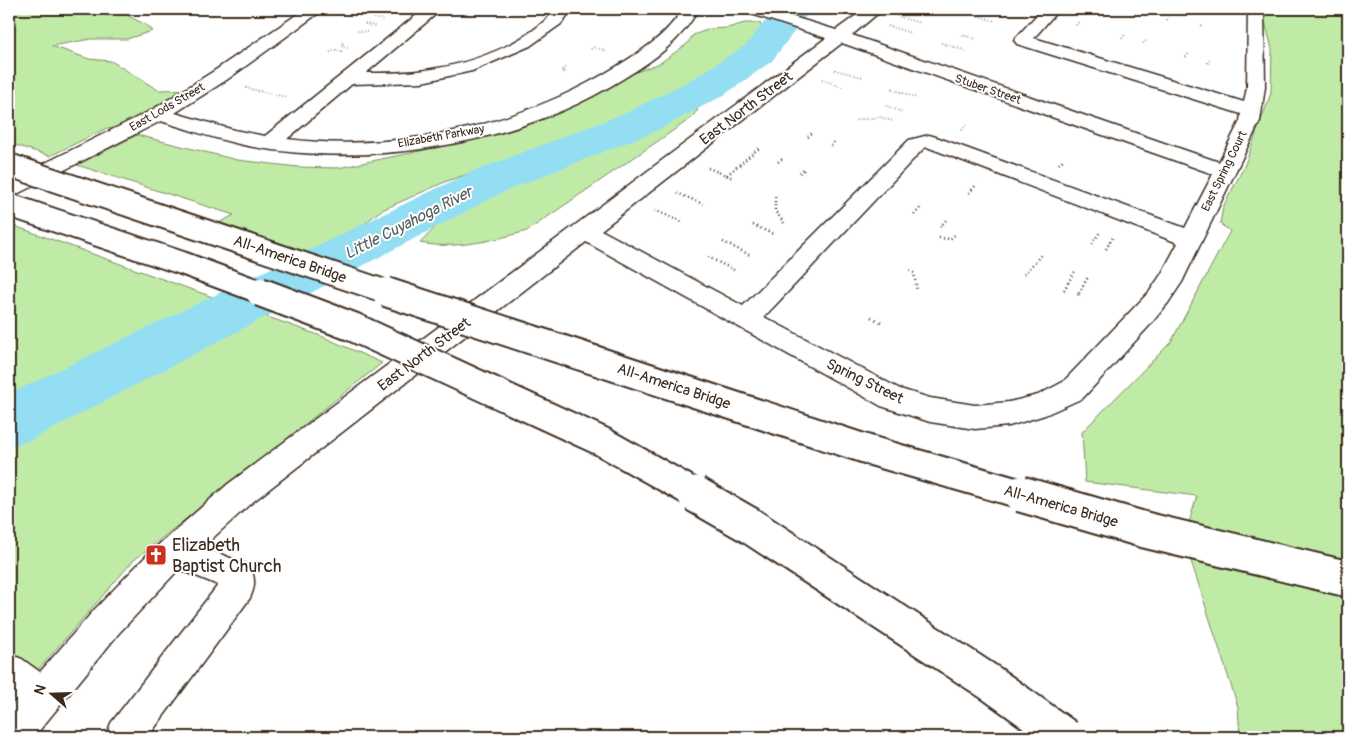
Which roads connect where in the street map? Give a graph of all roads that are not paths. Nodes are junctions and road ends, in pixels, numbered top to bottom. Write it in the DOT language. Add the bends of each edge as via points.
graph roads {
  1 [pos="316,9"];
  2 [pos="434,9"];
  3 [pos="564,9"];
  4 [pos="690,9"];
  5 [pos="875,9"];
  6 [pos="1051,9"];
  7 [pos="1256,9"];
  8 [pos="756,10"];
  9 [pos="838,36"];
  10 [pos="348,79"];
  11 [pos="1252,111"];
  12 [pos="159,114"];
  13 [pos="270,142"];
  14 [pos="9,165"];
  15 [pos="1224,172"];
  16 [pos="9,189"];
  17 [pos="9,205"];
  18 [pos="585,231"];
  19 [pos="1191,239"];
  20 [pos="746,319"];
  21 [pos="1140,319"];
  22 [pos="175,552"];
  23 [pos="1348,579"];
  24 [pos="9,672"];
  25 [pos="42,697"];
  26 [pos="9,737"];
  27 [pos="125,737"];
  28 [pos="1066,737"];
  1 -- 12 [label="street, East Lods Street"];
  2 -- 10 [label="street"];
  3 -- 10 [label="street" via="542,32 511,49 468,65 434,75"];
  4 -- 13 [label="street, Elizabeth Parkway" via="656,48 603,84 518,120 442,138 382,146 330,147"];
  5 -- 9 [label="street, East North Street"];
  6 -- 11 [label="street" via="1023,40"];
  7 -- 11 [label="street, East Spring Court" via="1256,86"];
  8 -- 9 [label="street, Stuber Street"];
  9 -- 15 [label="street, Stuber Street"];
  9 -- 18 [label="street, East North Street"];
  10 -- 13 [label="street"];
  11 -- 15 [label="street, East Spring Court"];
  12 -- 13 [label="street, Elizabeth Parkway" via="218,132"];
  12 -- 16 [label="street, East Lods Street"];
  14 -- 23 [label="street, All-America Bridge, bridge" via="872,451 1145,530"];
  15 -- 19 [label="street, East Spring Court"];
  17 -- 28 [label="street, bridge" via="182,263 354,328 603,442 749,525 992,684"];
  18 -- 20 [label="street, Spring Street"];
  18 -- 22 [label="street, East North Street" via="239,494"];
  19 -- 20 [label="street" via="929,141 916,144"];
  19 -- 21 [label="street, East Spring Court" via="1173,276"];
  20 -- 21 [label="street, Spring Street" via="891,398 930,410 975,417 1009,414 1073,390"];
  22 -- 25 [label="street, East North Street" via="107,621"];
  22 -- 27 [label="street" via="238,577 238,586"];
  24 -- 25 [label="street"];
  25 -- 26 [label="street, East North Street"];
}
